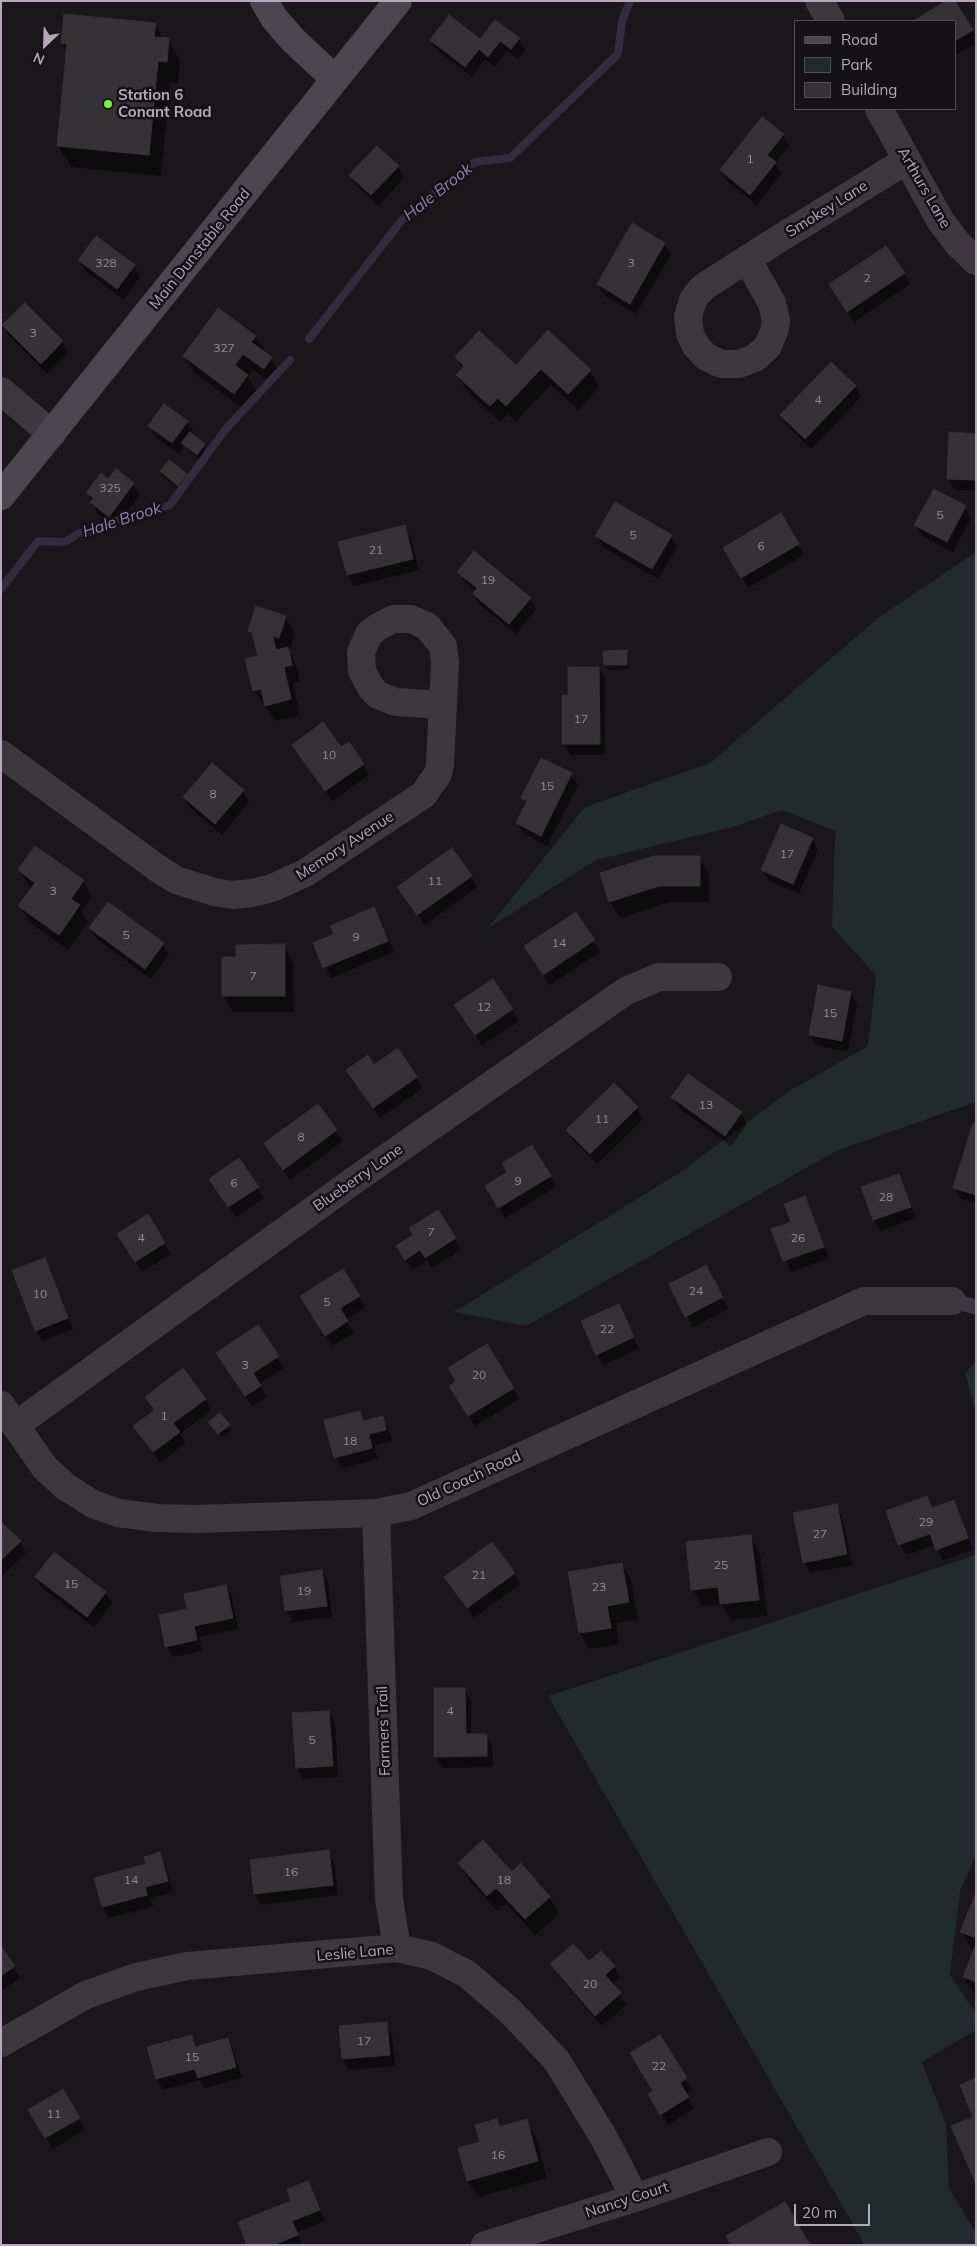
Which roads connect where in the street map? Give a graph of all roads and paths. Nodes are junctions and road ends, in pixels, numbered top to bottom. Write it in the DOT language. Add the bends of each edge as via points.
graph roads {
  1 [pos="264,1"];
  2 [pos="398,1"];
  3 [pos="820,1"];
  4 [pos="830,20"];
  5 [pos="335,79"];
  6 [pos="880,110"];
  7 [pos="908,160"];
  8 [pos="747,259"];
  9 [pos="976,261"];
  10 [pos="1,391"];
  11 [pos="52,434"];
  12 [pos="1,496"];
  13 [pos="443,705"];
  14 [pos="1,754"];
  15 [pos="718,977"];
  16 [pos="964,1304"];
  17 [pos="8,1415"];
  18 [pos="376,1513"];
  19 [pos="397,1948"];
  20 [pos="1,2043"];
  21 [pos="768,2152"];
  22 [pos="635,2198"];
  23 [pos="484,2245"];
  1 -- 5 [label="main road" via="293,40"];
  2 -- 5 [label="main road, Main Dunstable Road"];
  3 -- 4 [label="street"];
  5 -- 11 [label="main road, Main Dunstable Road"];
  6 -- 7 [label="street, Arthurs Lane"];
  7 -- 8 [label="street, Smokey Lane"];
  7 -- 9 [label="street, Arthurs Lane" via="940,220"];
  10 -- 11 [label="street"];
  11 -- 12 [label="main road, Main Dunstable Road"];
  13 -- 14 [label="street, Memory Avenue" via="440,764 429,789 305,873 252,893 214,892 168,875"];
  15 -- 17 [label="street, Blueberry Lane" via="659,976 626,991 70,1384"];
  16 -- 18 [label="street, Old Coach Road" via="864,1301 411,1506"];
  17 -- 18 [label="street, Old Coach Road" via="45,1468 66,1487 93,1504 118,1513 197,1519"];
  18 -- 19 [label="street, Farmers Trail" via="389,1899"];
  19 -- 20 [label="street, Leslie Lane" via="187,1966 136,1977 86,1995"];
  19 -- 22 [label="street, Leslie Lane" via="432,1956 467,1974 512,2012 557,2061 604,2138"];
  21 -- 22 [label="street, Nancy Court"];
  22 -- 23 [label="street, Nancy Court"];
}
